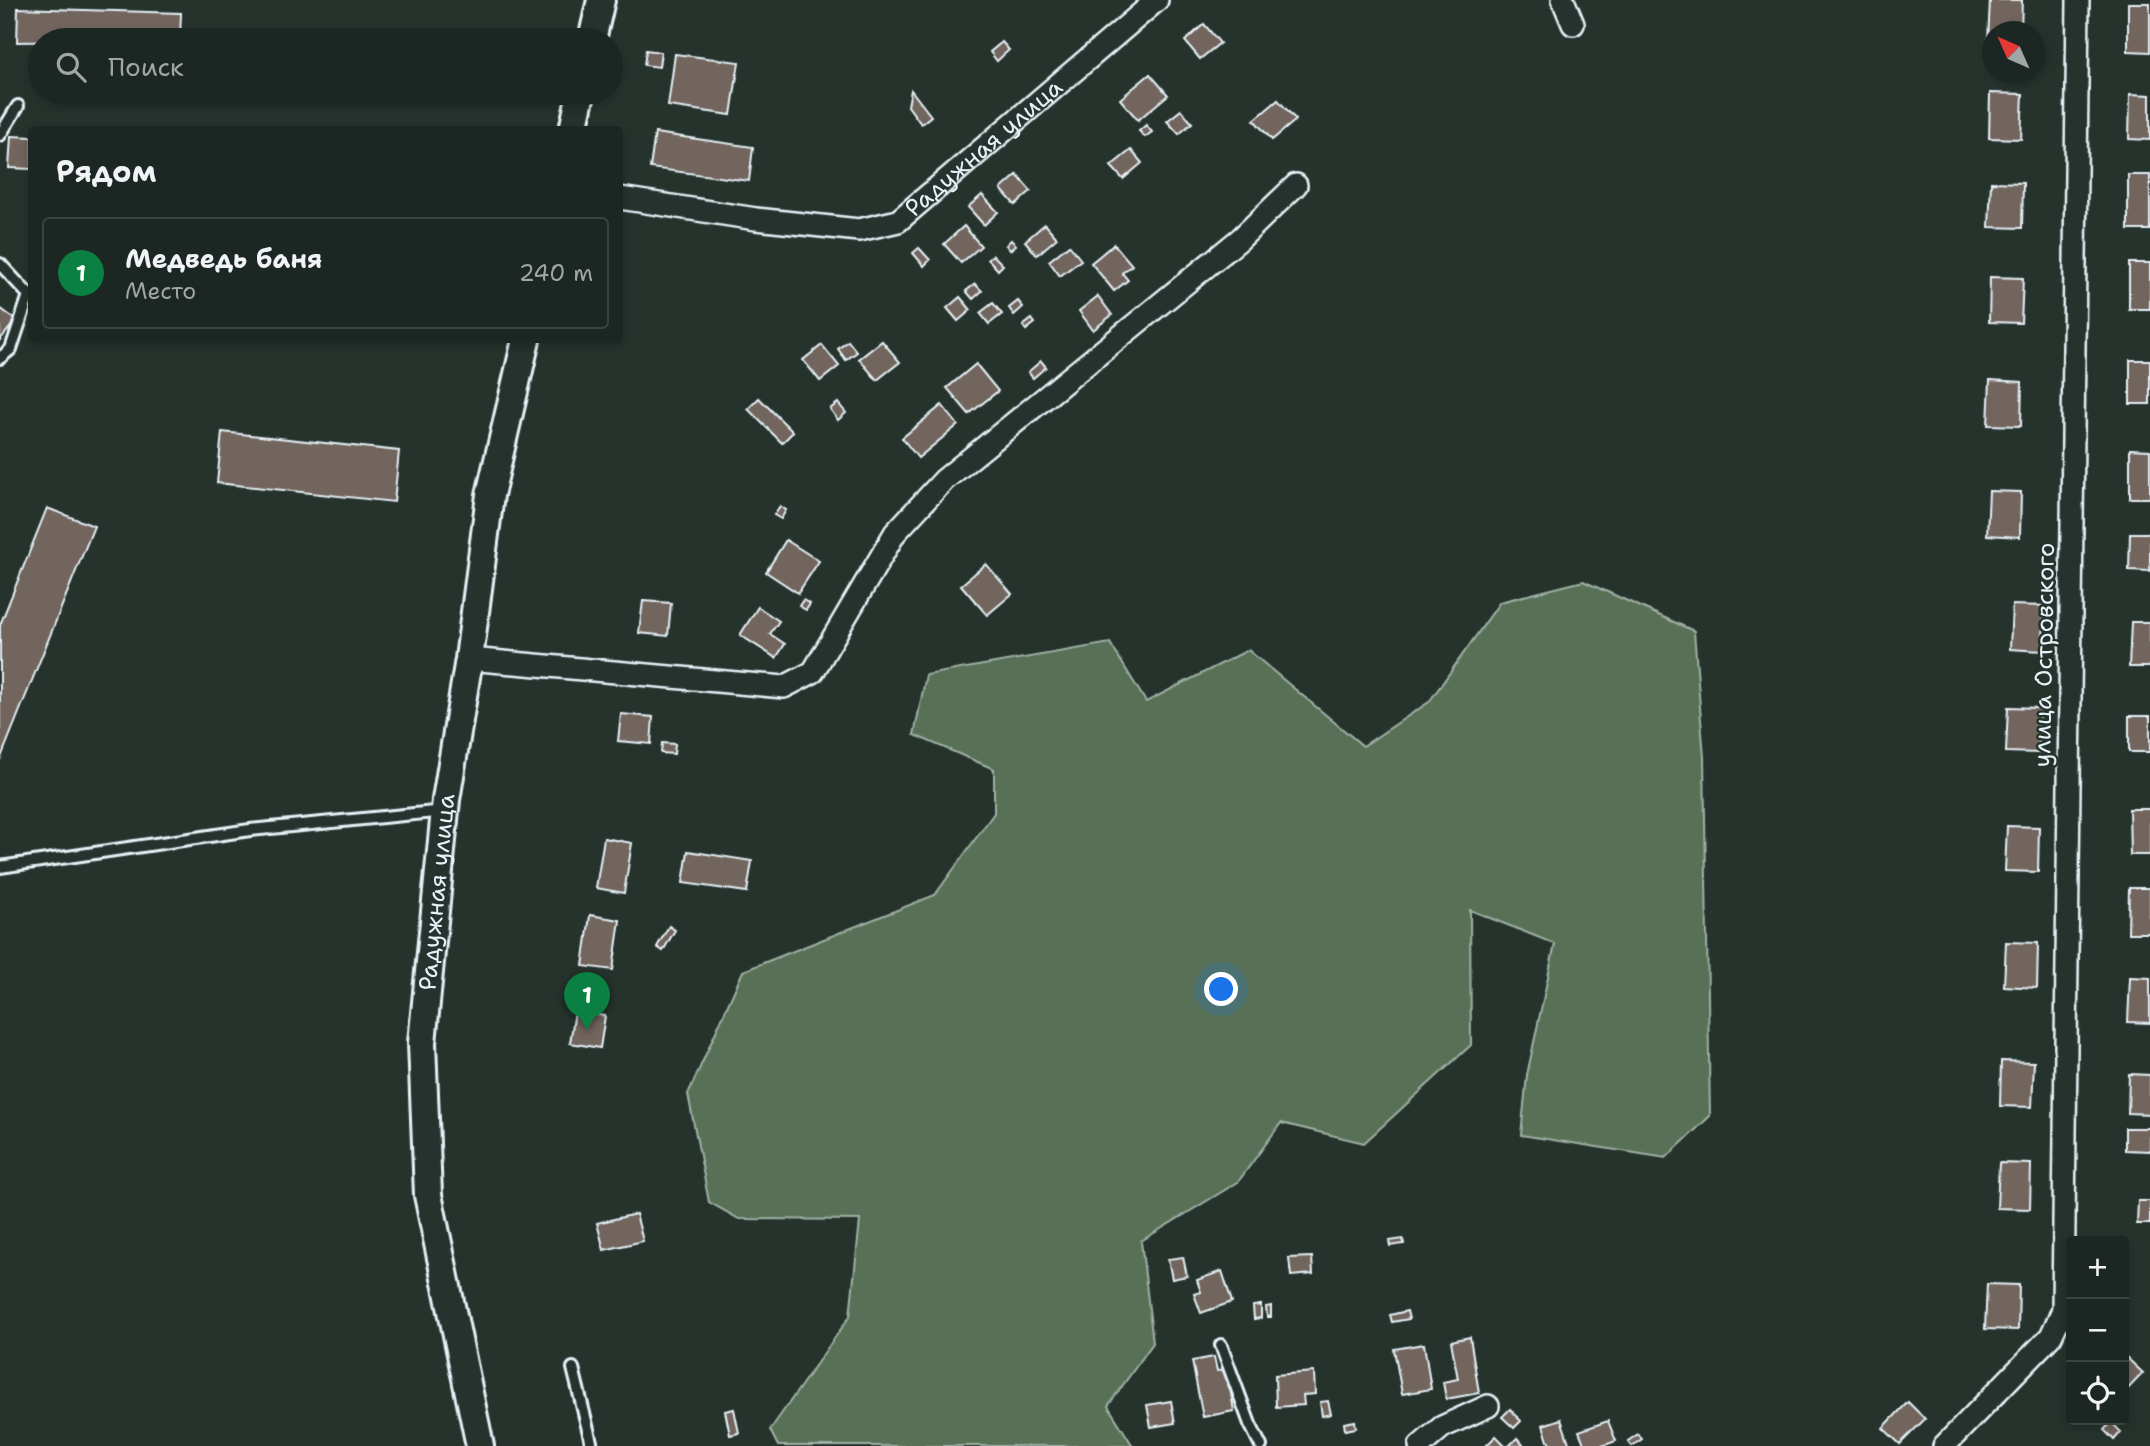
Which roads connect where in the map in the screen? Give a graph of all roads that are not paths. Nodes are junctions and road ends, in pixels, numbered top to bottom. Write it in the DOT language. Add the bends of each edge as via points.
graph roads {
  1 [pos="601,0"];
  2 [pos="1157,0"];
  3 [pos="1563,0"];
  4 [pos="2078,0"];
  5 [pos="1573,24"];
  6 [pos="595,28"];
  7 [pos="578,105"];
  8 [pos="18,106"];
  9 [pos="574,126"];
  10 [pos="0,135"];
  11 [pos="1296,185"];
  12 [pos="623,198"];
  13 [pos="0,264"];
  14 [pos="28,294"];
  15 [pos="28,298"];
  16 [pos="525,343"];
  17 [pos="0,358"];
  18 [pos="469,659"];
  19 [pos="445,811"];
  20 [pos="0,867"];
  21 [pos="1221,1345"];
  22 [pos="573,1367"];
  23 [pos="1488,1406"];
  24 [pos="480,1446"];
  25 [pos="592,1446"];
  26 [pos="1261,1446"];
  27 [pos="1420,1446"];
  28 [pos="1944,1446"];
  1 -- 6 [label="street"];
  2 -- 12 [label="street, Радужная улица" via="898,221 859,230"];
  3 -- 5 [label="street"];
  4 -- 28 [label="street, улица Островского" via="2063,1310 2051,1336"];
  7 -- 9 [label="street"];
  8 -- 10 [label="lane"];
  11 -- 18 [label="street" via="1240,239 944,480 895,533 813,672 784,687"];
  13 -- 14 [label="lane"];
  15 -- 17 [label="lane" via="11,349"];
  16 -- 18 [label="street, Радужная улица" via="490,495"];
  18 -- 19 [label="street, Радужная улица"];
  19 -- 20 [label="lane" via="250,830"];
  19 -- 24 [label="street, Радужная улица" via="422,1043 428,1195"];
  21 -- 26 [label="lane"];
  22 -- 25 [label="lane"];
  23 -- 27 [label="street" via="1442,1427"];
}
